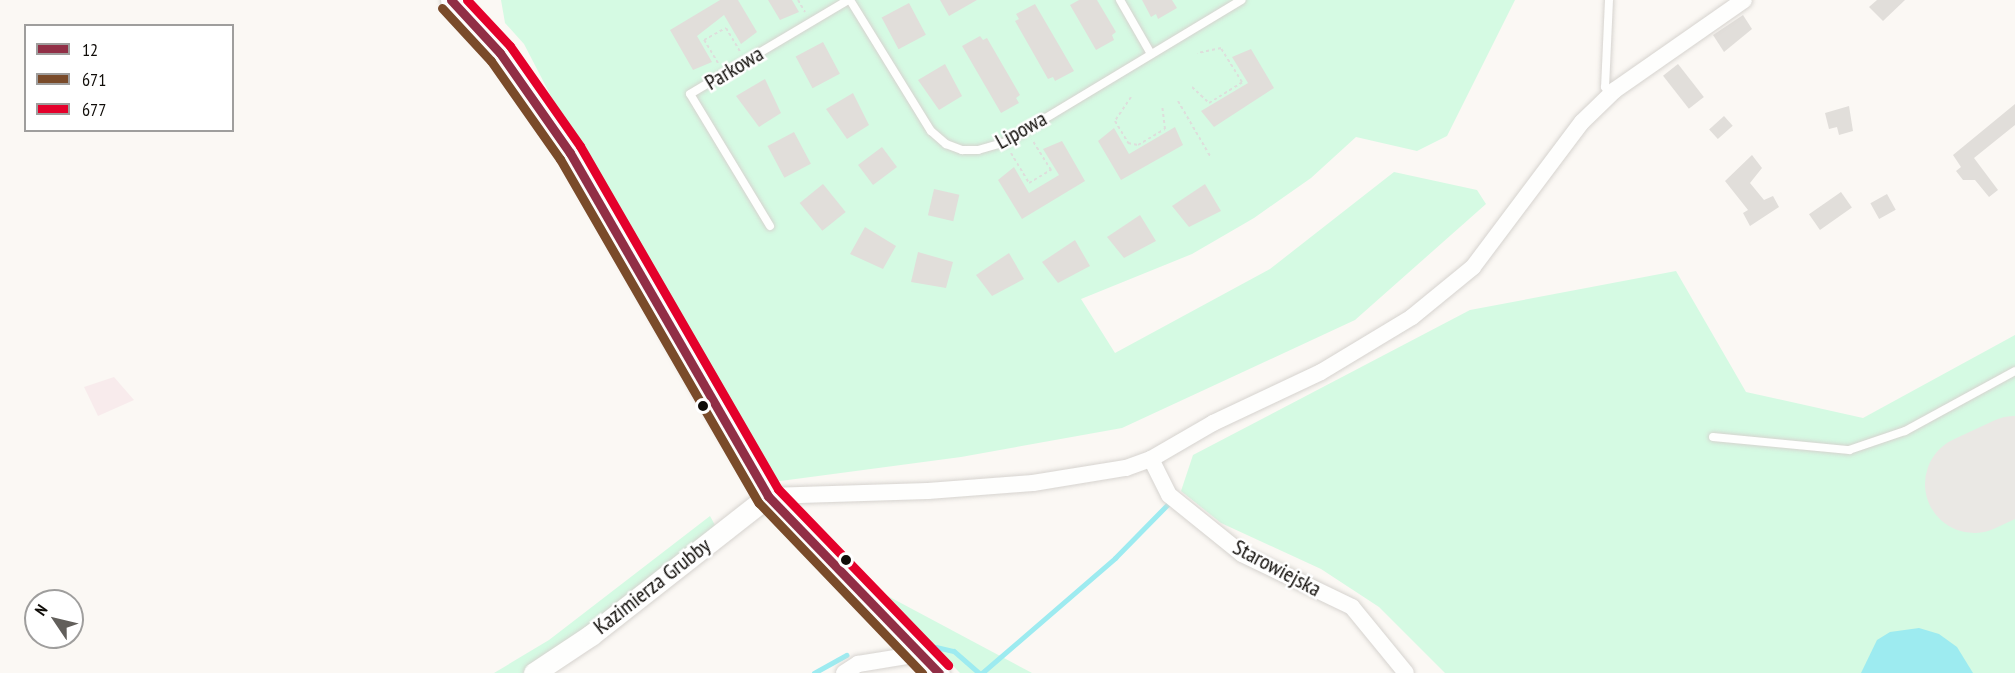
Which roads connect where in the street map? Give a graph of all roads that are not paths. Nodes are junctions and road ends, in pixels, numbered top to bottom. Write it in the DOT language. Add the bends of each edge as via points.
graph roads {
  1 [pos="849,0"];
  2 [pos="1120,0"];
  3 [pos="1241,0"];
  4 [pos="1609,0"];
  5 [pos="1744,0"];
  6 [pos="456,1"];
  7 [pos="1151,54"];
  8 [pos="1610,95"];
  9 [pos="770,226"];
  10 [pos="2015,371"];
  11 [pos="1713,437"];
  12 [pos="1152,459"];
  13 [pos="768,496"];
  14 [pos="920,654"];
  15 [pos="534,673"];
  16 [pos="844,673"];
  17 [pos="939,673"];
  18 [pos="1406,673"];
  1 -- 7 [label="lane, Lipowa" via="931,131 962,150 985,149 1005,142"];
  1 -- 9 [label="lane, Parkowa" via="690,94"];
  2 -- 7 [label="lane"];
  3 -- 7 [label="lane, Lipowa"];
  4 -- 8 [label="lane" via="1605,87"];
  5 -- 8 [label="street"];
  6 -- 13 [label="street" via="500,52 570,153 724,426"];
  8 -- 12 [label="street" via="1582,122 1473,267 1412,317 1321,372 1213,423"];
  10 -- 11 [label="lane" via="1905,431 1850,450"];
  12 -- 13 [label="street" via="1126,468 1033,483"];
  12 -- 18 [label="street, Starowiejska" via="1169,495 1242,554 1352,607"];
  13 -- 14 [label="street"];
  13 -- 15 [label="street, Kazimierza Grubby" via="591,635"];
  14 -- 16 [label="street" via="858,664"];
  14 -- 17 [label="street"];
}
